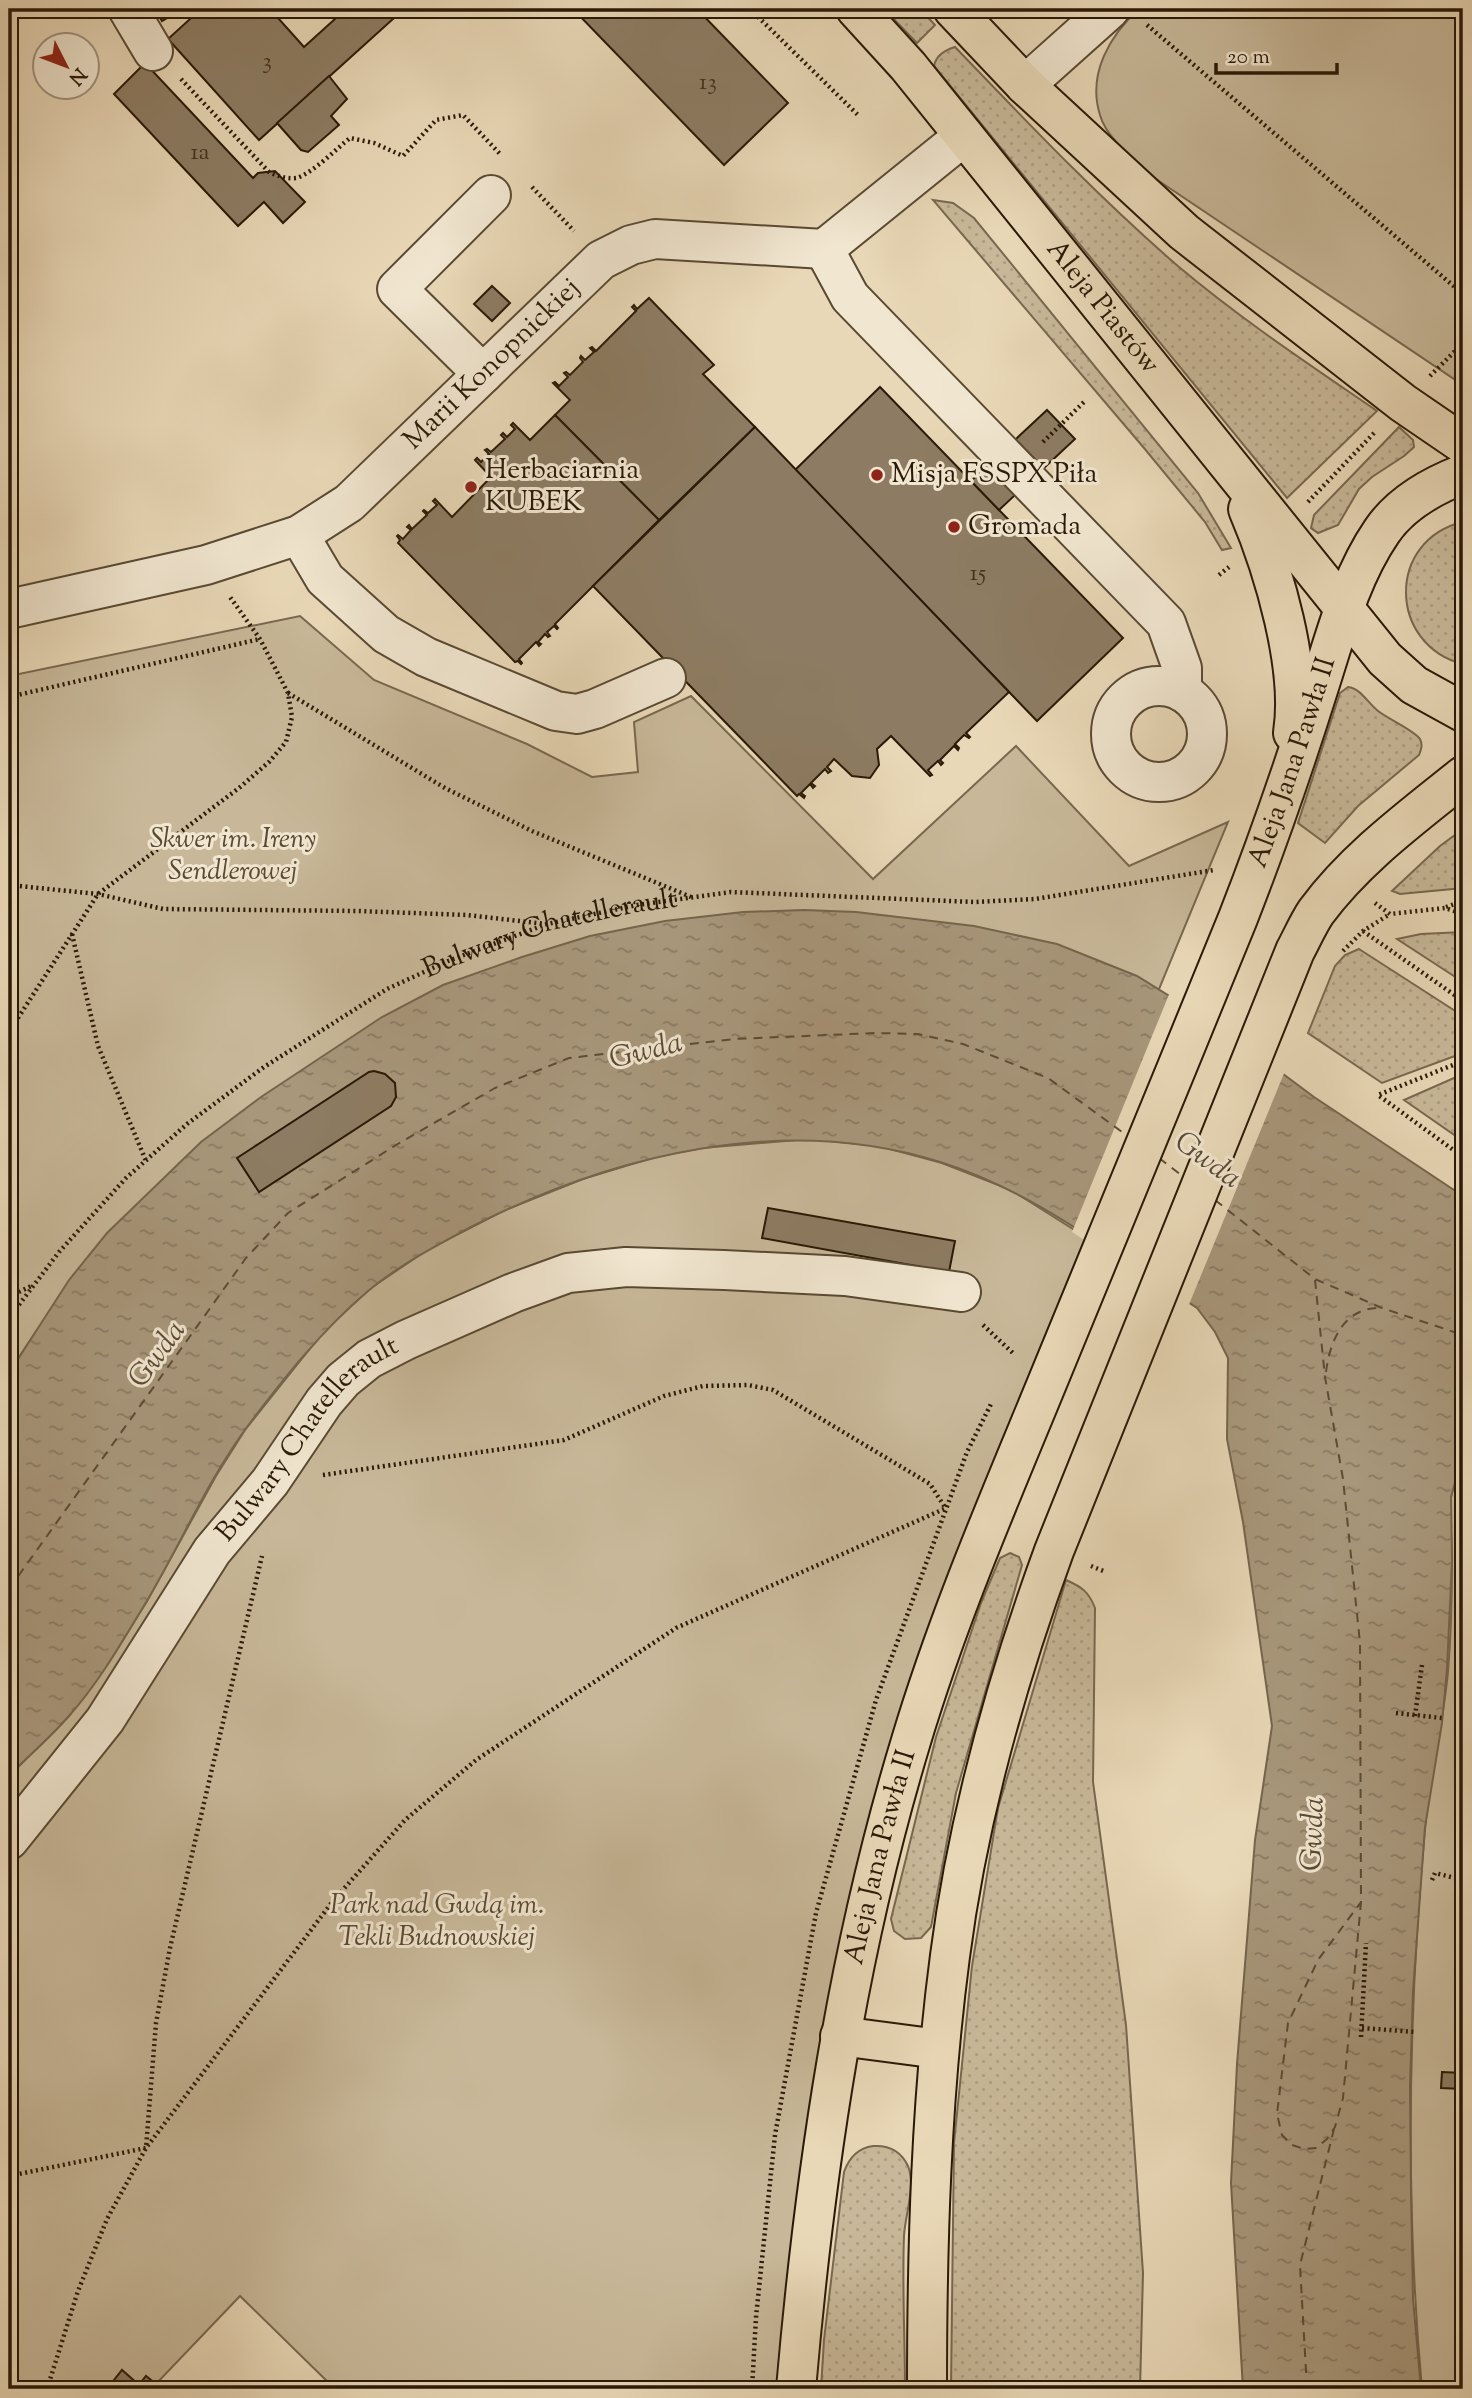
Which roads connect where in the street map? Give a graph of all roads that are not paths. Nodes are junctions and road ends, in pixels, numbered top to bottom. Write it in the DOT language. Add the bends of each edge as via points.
graph roads {
  1 [pos="128,9"];
  2 [pos="856,9"];
  3 [pos="953,9"];
  4 [pos="1128,16"];
  5 [pos="153,51"];
  6 [pos="1025,85"];
  7 [pos="964,136"];
  8 [pos="500,179"];
  9 [pos="824,249"];
  10 [pos="483,374"];
  11 [pos="1407,399"];
  12 [pos="1463,410"];
  13 [pos="1463,444"];
  14 [pos="1463,474"];
  15 [pos="299,535"];
  16 [pos="1271,537"];
  17 [pos="1345,607"];
  18 [pos="9,609"];
  19 [pos="666,678"];
  20 [pos="1182,692"];
  21 [pos="1463,712"];
  22 [pos="1463,776"];
  23 [pos="1284,794"];
  24 [pos="1463,801"];
  25 [pos="1380,843"];
  26 [pos="961,1292"];
  27 [pos="9,1840"];
  28 [pos="840,2036"];
  29 [pos="939,2049"];
  30 [pos="796,2389"];
  31 [pos="927,2389"];
  1 -- 5 [label="street"];
  2 -- 7 [label="main road, Aleja Piastów"];
  3 -- 6 [label="main road"];
  4 -- 6 [label="street"];
  6 -- 11 [label="main road" via="1184,232 1341,355"];
  7 -- 9 [label="street"];
  7 -- 16 [label="main road, Aleja Piastów" via="1226,463"];
  8 -- 10 [label="street" via="397,289"];
  9 -- 10 [label="street, Marii Konopnickiej" via="655,239 631,245 601,260"];
  9 -- 20 [label="street" via="850,298 1167,623 1182,668"];
  10 -- 15 [label="street, Marii Konopnickiej" via="349,503"];
  11 -- 12 [label="main road"];
  11 -- 13 [label="main road"];
  14 -- 17 [label="main road, Aleja Jana Pawła II" via="1417,496 1383,529 1358,572"];
  15 -- 18 [label="street, Marii Konopnickiej" via="206,565"];
  15 -- 19 [label="street" via="326,579 386,634 426,657 556,710 577,713 595,709"];
  16 -- 17 [label="main road"];
  16 -- 23 [label="main road" via="1292,661 1294,726"];
  17 -- 21 [label="main road" via="1404,677"];
  17 -- 23 [label="main road, Aleja Jana Pawła II"];
  22 -- 25 [label="main road"];
  23 -- 28 [label="main road, Aleja Jana Pawła II" via="1238,918 964,1586 919,1716 872,1882"];
  24 -- 25 [label="main road"];
  25 -- 29 [label="main road" via="1314,915 1296,951 1032,1609 997,1724 964,1870"];
  26 -- 27 [label="street, Bulwary Chatellerault" via="845,1276 626,1266 568,1273 501,1298 369,1360 324,1402 270,1482 212,1550 105,1720"];
  28 -- 29 [label="main road"];
  28 -- 30 [label="main road, Aleja Jana Pawła II" via="807,2259"];
  29 -- 31 [label="main road"];
}
